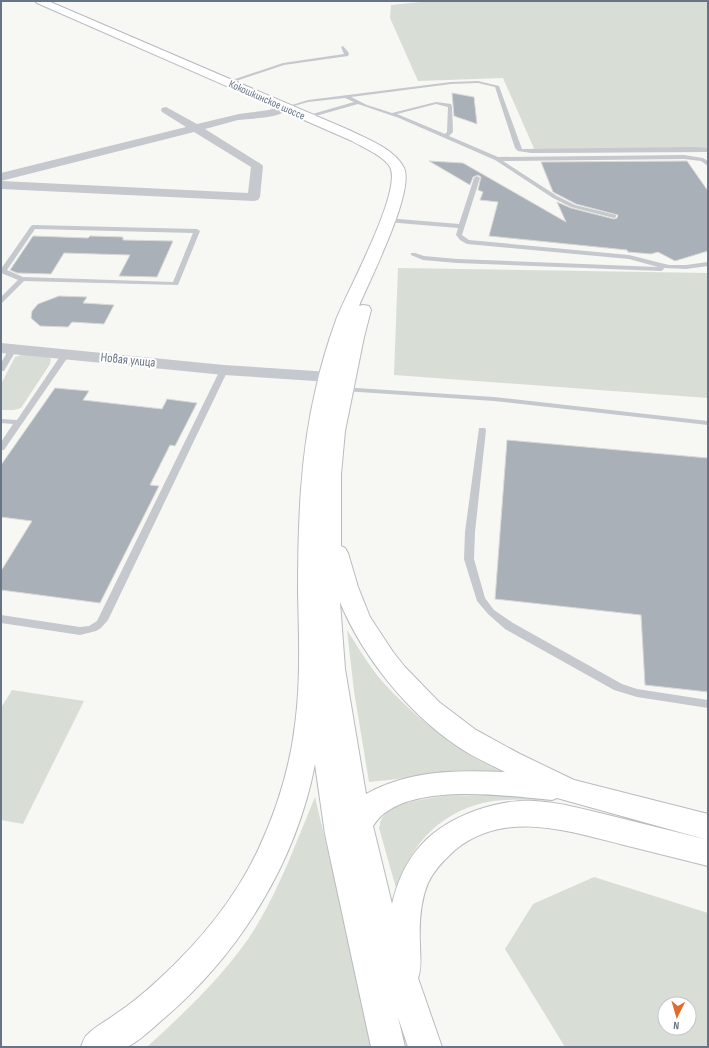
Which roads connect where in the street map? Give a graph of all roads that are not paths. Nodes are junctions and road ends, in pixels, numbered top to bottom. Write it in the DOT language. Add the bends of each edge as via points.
graph roads {
  1 [pos="40,1"];
  2 [pos="343,47"];
  3 [pos="228,82"];
  4 [pos="345,96"];
  5 [pos="358,103"];
  6 [pos="284,108"];
  7 [pos="166,110"];
  8 [pos="391,114"];
  9 [pos="305,117"];
  10 [pos="196,128"];
  11 [pos="446,137"];
  12 [pos="708,150"];
  13 [pos="497,159"];
  14 [pos="708,164"];
  15 [pos="1,176"];
  16 [pos="477,178"];
  17 [pos="1,185"];
  18 [pos="614,216"];
  19 [pos="387,220"];
  20 [pos="462,226"];
  21 [pos="413,254"];
  22 [pos="708,264"];
  23 [pos="687,270"];
  24 [pos="22,279"];
  25 [pos="1,301"];
  26 [pos="7,348"];
  27 [pos="66,354"];
  28 [pos="1,369"];
  29 [pos="224,370"];
  30 [pos="340,381"];
  31 [pos="1,421"];
  32 [pos="18,422"];
  33 [pos="708,423"];
  34 [pos="482,430"];
  35 [pos="1,448"];
  36 [pos="330,496"];
  37 [pos="312,616"];
  38 [pos="1,619"];
  39 [pos="708,704"];
  40 [pos="568,790"];
  41 [pos="358,825"];
  42 [pos="708,827"];
  43 [pos="708,853"];
  44 [pos="347,866"];
  45 [pos="406,993"];
  46 [pos="98,1047"];
  47 [pos="388,1047"];
  48 [pos="425,1047"];
  1 -- 3 [label="main road, Кокошкинское шоссе"];
  2 -- 3 [label="lane" via="346,54 283,64"];
  3 -- 6 [label="main road, Кокошкинское шоссе"];
  4 -- 5 [label="lane"];
  4 -- 6 [label="lane" via="308,101"];
  4 -- 12 [label="lane" via="451,83 487,82 497,86 520,150"];
  5 -- 8 [label="lane"];
  5 -- 9 [label="lane"];
  6 -- 9 [label="main road, Кокошкинское шоссе"];
  6 -- 10 [label="street"];
  7 -- 10 [label="street"];
  8 -- 11 [label="lane"];
  8 -- 11 [label="lane" via="445,103 450,107 450,132"];
  9 -- 19 [label="main road, Кокошкинское шоссе" via="373,148 396,166 399,180"];
  10 -- 15 [label="street"];
  10 -- 17 [label="street" via="257,166 254,197"];
  11 -- 13 [label="lane"];
  13 -- 14 [label="lane" via="684,157 703,160"];
  13 -- 18 [label="lane" via="566,203"];
  16 -- 20 [label="lane"];
  19 -- 20 [label="lane"];
  19 -- 30 [label="main road, Кокошкинское шоссе" via="372,263 348,311 337,342"];
  20 -- 22 [label="lane" via="459,235 462,239 476,243 629,257 678,268"];
  21 -- 23 [label="lane" via="423,258 457,261"];
  24 -- 24 [label="lane" via="3,271 32,227 197,232 176,284"];
  24 -- 25 [label="lane"];
  26 -- 27 [label="street, Новая улица"];
  26 -- 28 [label="lane"];
  27 -- 29 [label="street, Новая улица"];
  27 -- 32 [label="lane"];
  29 -- 30 [label="street, Новая улица"];
  29 -- 38 [label="lane" via="103,620 97,627 80,631"];
  30 -- 33 [label="lane"];
  30 -- 36 [label="main road"];
  30 -- 37 [label="main road" via="316,440 310,565"];
  31 -- 32 [label="lane"];
  32 -- 35 [label="lane"];
  34 -- 39 [label="lane" via="469,559 480,599 490,612 509,626 618,687"];
  36 -- 40 [label="main road" via="337,556 346,587 359,619 396,674 430,710 466,738"];
  36 -- 41 [label="main road" via="328,615 332,669"];
  37 -- 44 [label="main road" via="332,788"];
  37 -- 46 [label="main road" via="310,703 306,746 288,814 265,870 232,921 180,983 148,1011"];
  40 -- 41 [label="main road" via="479,783 410,788 374,803"];
  40 -- 42 [label="main road"];
  41 -- 44 [label="main road" via="350,846"];
  41 -- 45 [label="main road" via="373,894"];
  43 -- 45 [label="main road" via="565,817 541,814 499,816 472,825 450,836 431,853 413,884 405,924"];
  44 -- 47 [label="main road"];
  45 -- 48 [label="main road"];
}
